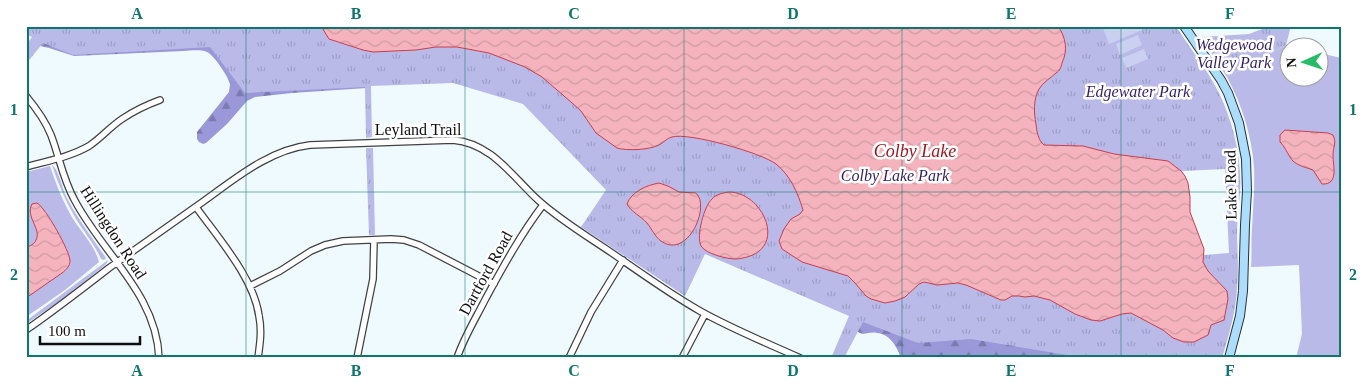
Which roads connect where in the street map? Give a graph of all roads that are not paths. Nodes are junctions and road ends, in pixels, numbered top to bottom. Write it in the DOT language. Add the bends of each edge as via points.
graph roads {
  1 [pos="1184,26"];
  2 [pos="26,96"];
  3 [pos="160,100"];
  4 [pos="58,158"];
  5 [pos="26,167"];
  6 [pos="543,205"];
  7 [pos="196,207"];
  8 [pos="374,240"];
  9 [pos="623,260"];
  10 [pos="117,263"];
  11 [pos="494,284"];
  12 [pos="250,286"];
  13 [pos="705,314"];
  14 [pos="26,330"];
  15 [pos="791,356"];
  16 [pos="159,358"];
  17 [pos="258,358"];
  18 [pos="356,358"];
  19 [pos="457,358"];
  20 [pos="569,358"];
  21 [pos="682,358"];
  22 [pos="800,358"];
  23 [pos="1229,358"];
  1 -- 23 [label="street, Lake Road" via="1228,93 1239,122 1246,159 1244,291"];
  2 -- 4 [label="street, Hillingdon Road" via="45,122"];
  3 -- 4 [label="street" via="128,115 87,147"];
  4 -- 5 [label="street"];
  4 -- 10 [label="street, Hillingdon Road" via="75,202"];
  6 -- 7 [label="street, Leyland Trail" via="488,152 471,144 446,140 319,144 292,148 264,160"];
  6 -- 9 [label="street, Leyland Trail"];
  6 -- 11 [label="street, Dartford Road" via="518,240"];
  7 -- 10 [label="street, Leyland Trail"];
  7 -- 12 [label="street"];
  8 -- 11 [label="street" via="413,242"];
  8 -- 12 [label="street" via="325,245"];
  8 -- 18 [label="street" via="373,280"];
  9 -- 13 [label="street, Leyland Trail"];
  9 -- 20 [label="street" via="590,312"];
  10 -- 14 [label="street, Leyland Trail"];
  10 -- 16 [label="street, Hillingdon Road" via="150,315"];
  11 -- 19 [label="street, Dartford Road"];
  12 -- 17 [label="street" via="260,316"];
  13 -- 15 [label="street, Leyland Trail"];
  13 -- 21 [label="street"];
  15 -- 22 [label="street, Leyland Trail"];
}
